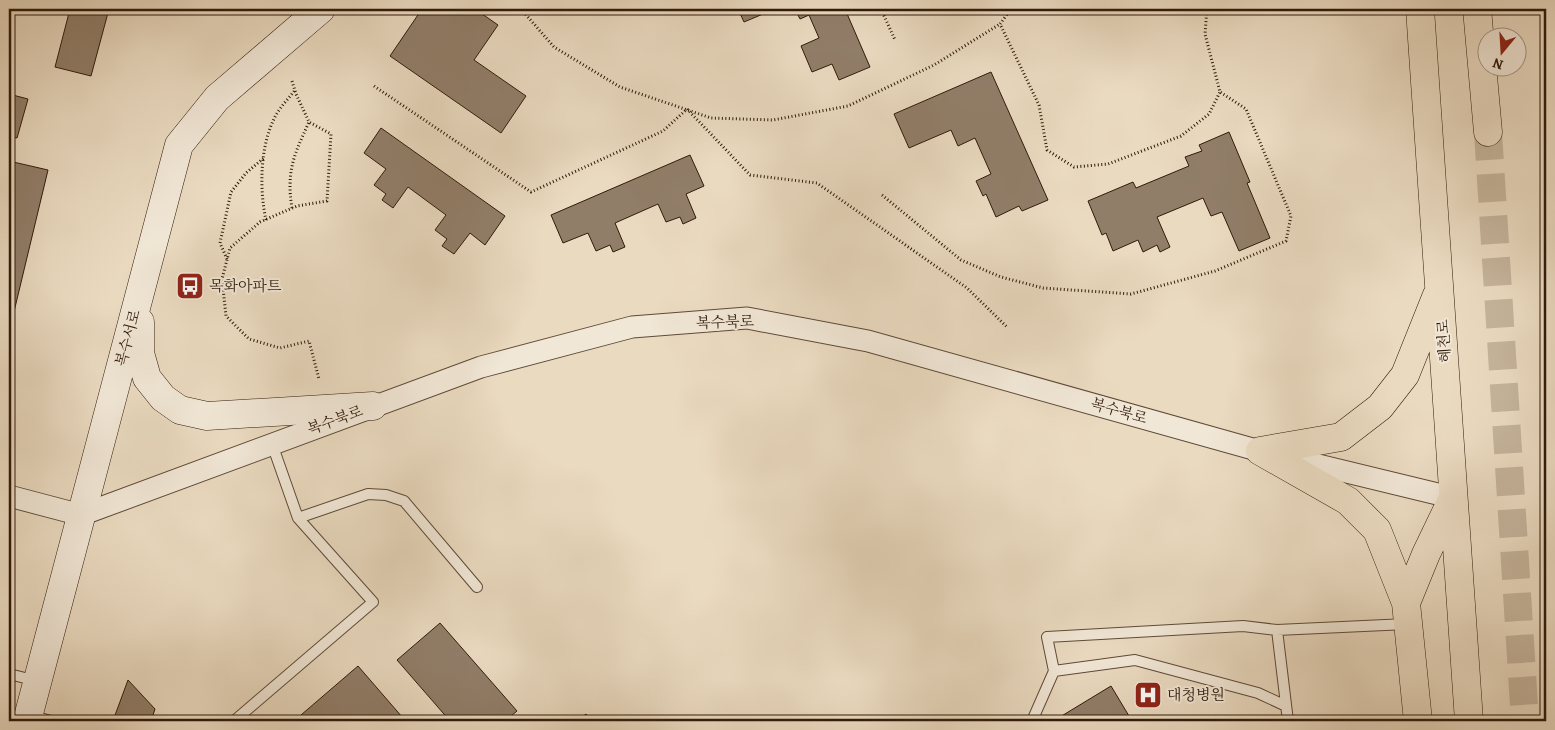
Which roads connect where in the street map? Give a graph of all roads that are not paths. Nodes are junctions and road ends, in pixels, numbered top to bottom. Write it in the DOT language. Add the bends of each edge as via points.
graph roads {
  1 [pos="320,9"];
  2 [pos="1420,9"];
  3 [pos="1477,9"];
  4 [pos="1488,132"];
  5 [pos="142,284"];
  6 [pos="1440,287"];
  7 [pos="374,406"];
  8 [pos="272,444"];
  9 [pos="1260,451"];
  10 [pos="9,496"];
  11 [pos="1454,498"];
  12 [pos="81,515"];
  13 [pos="298,518"];
  14 [pos="477,587"];
  15 [pos="1407,614"];
  16 [pos="1277,630"];
  17 [pos="1054,671"];
  18 [pos="9,674"];
  19 [pos="38,681"];
  20 [pos="1286,706"];
  21 [pos="35,719"];
  22 [pos="234,721"];
  23 [pos="1032,721"];
  24 [pos="1288,721"];
  25 [pos="1418,721"];
  26 [pos="1469,721"];
  1 -- 5 [label="street, 복수서로" via="216,98 179,145"];
  2 -- 6 [label="main road, 혜천로"];
  3 -- 4 [label="main road"];
  5 -- 7 [label="street" via="140,353 146,378 163,398 180,410 207,416"];
  5 -- 12 [label="street, 복수서로"];
  6 -- 9 [label="main road" via="1405,375 1380,407 1341,437"];
  6 -- 11 [label="main road, 혜천로"];
  7 -- 8 [label="street, 복수북로"];
  7 -- 9 [label="street, 복수북로" via="481,366 632,328 747,318 868,341"];
  8 -- 12 [label="street, 복수북로"];
  8 -- 13 [label="lane"];
  9 -- 11 [label="street, 복수북로"];
  9 -- 15 [label="main road" via="1348,501 1377,530"];
  10 -- 12 [label="street"];
  11 -- 15 [label="main road" via="1426,554"];
  11 -- 26 [label="main road, 혜천로"];
  12 -- 19 [label="street, 복수서로"];
  13 -- 14 [label="lane" via="368,494 404,501"];
  13 -- 22 [label="lane" via="373,602"];
  15 -- 16 [label="lane"];
  15 -- 25 [label="main road"];
  16 -- 17 [label="lane" via="1242,626 1048,637"];
  16 -- 20 [label="lane"];
  17 -- 20 [label="lane" via="1135,660 1258,693"];
  17 -- 23 [label="lane"];
  18 -- 19 [label="lane"];
  19 -- 21 [label="street, 복수서로"];
  20 -- 24 [label="lane"];
}
